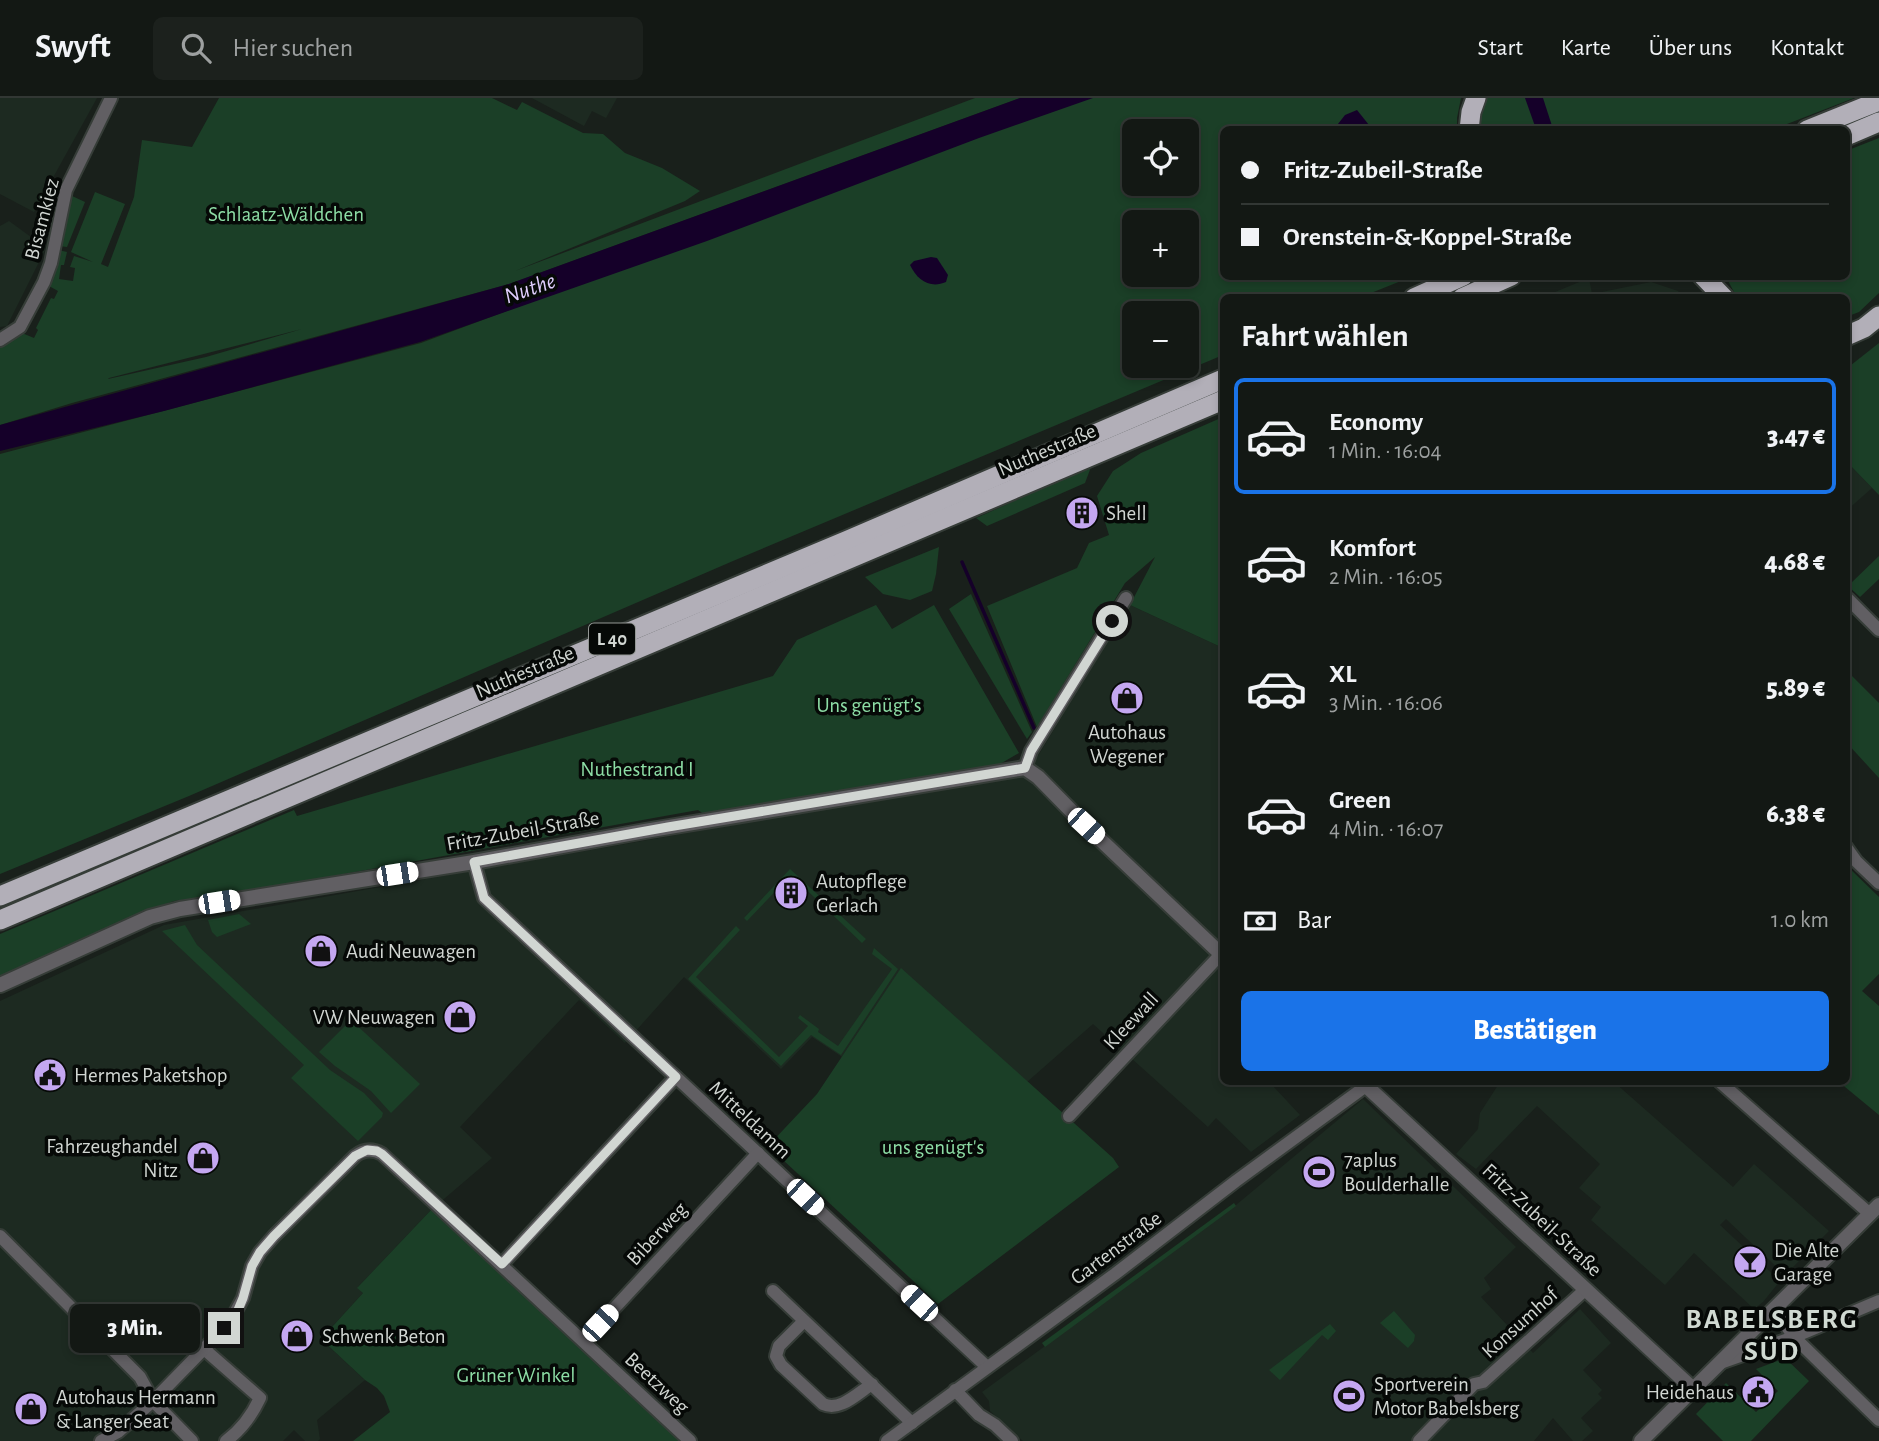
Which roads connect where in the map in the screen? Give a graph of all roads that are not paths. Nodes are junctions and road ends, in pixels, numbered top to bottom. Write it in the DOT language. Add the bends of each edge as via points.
graph roads {
  1 [pos="111,98"];
  2 [pos="1476,98"];
  3 [pos="1878,101"];
  4 [pos="1879,122"];
  5 [pos="1469,126"];
  6 [pos="1817,126"];
  7 [pos="1850,133"];
  8 [pos="1438,280"];
  9 [pos="1455,280"];
  10 [pos="1502,280"];
  11 [pos="1707,280"];
  12 [pos="1420,294"];
  13 [pos="1423,294"];
  14 [pos="1471,294"];
  15 [pos="1722,294"];
  16 [pos="1879,316"];
  17 [pos="1850,334"];
  18 [pos="0,340"];
  19 [pos="1220,380"];
  20 [pos="1220,401"];
  21 [pos="1126,598"];
  22 [pos="1850,601"];
  23 [pos="1879,630"];
  24 [pos="1025,768"];
  25 [pos="1850,853"];
  26 [pos="474,862"];
  27 [pos="1879,883"];
  28 [pos="0,896"];
  29 [pos="0,920"];
  30 [pos="1220,953"];
  31 [pos="1220,957"];
  32 [pos="0,985"];
  33 [pos="676,1077"];
  34 [pos="1370,1085"];
  35 [pos="1724,1085"];
  36 [pos="1069,1115"];
  37 [pos="758,1153"];
  38 [pos="1875,1209"];
  39 [pos="0,1236"];
  40 [pos="502,1264"];
  41 [pos="1586,1289"];
  42 [pos="773,1291"];
  43 [pos="1879,1301"];
  44 [pos="1774,1308"];
  45 [pos="804,1321"];
  46 [pos="1794,1338"];
  47 [pos="584,1341"];
  48 [pos="204,1349"];
  49 [pos="1719,1363"];
  50 [pos="987,1367"];
  51 [pos="872,1384"];
  52 [pos="1693,1389"];
  53 [pos="955,1390"];
  54 [pos="153,1401"];
  55 [pos="1879,1420"];
  56 [pos="912,1423"];
  57 [pos="101,1441"];
  58 [pos="192,1441"];
  59 [pos="226,1441"];
  60 [pos="690,1441"];
  61 [pos="887,1441"];
  62 [pos="1012,1441"];
  63 [pos="1419,1441"];
  64 [pos="1641,1441"];
  1 -- 18 [label="street, Bisamkiez" via="66,190 44,282 20,327"];
  2 -- 5 [label="highway"];
  3 -- 6 [label="highway"];
  4 -- 7 [label="highway"];
  8 -- 12 [label="highway"];
  9 -- 13 [label="highway"];
  10 -- 14 [label="highway"];
  11 -- 15 [label="highway"];
  16 -- 17 [label="highway"];
  19 -- 28 [label="highway, Nuthestraße / L 40"];
  20 -- 29 [label="highway, Nuthestraße / L 40"];
  21 -- 24 [label="street" via="1031,751"];
  22 -- 23 [label="street"];
  24 -- 26 [label="street, Fritz-Zubeil-Straße"];
  24 -- 30 [label="street"];
  25 -- 27 [label="street"];
  26 -- 32 [label="street, Fritz-Zubeil-Straße" via="180,909 150,917"];
  26 -- 33 [label="street, Mitteldamm" via="484,898"];
  31 -- 36 [label="street, Kleewall"];
  33 -- 37 [label="street, Mitteldamm"];
  33 -- 40 [label="street"];
  34 -- 41 [label="street, Fritz-Zubeil-Straße"];
  34 -- 50 [label="street, Gartenstraße"];
  35 -- 38 [label="street"];
  37 -- 47 [label="street, Biberweg"];
  37 -- 50 [label="street, Mitteldamm"];
  38 -- 44 [label="street"];
  39 -- 54 [label="street" via="140,1377"];
  40 -- 47 [label="street, Beetzweg"];
  40 -- 48 [label="street, Beetzweg" via="382,1154 367,1150 355,1156 260,1252 238,1310"];
  41 -- 52 [label="street, Fritz-Zubeil-Straße"];
  41 -- 63 [label="street, Konsumhof" via="1483,1382 1475,1384"];
  42 -- 45 [label="street"];
  43 -- 46 [label="street"];
  44 -- 46 [label="street"];
  44 -- 49 [label="street"];
  45 -- 51 [label="street"];
  45 -- 51 [label="street" via="779,1346 776,1356 781,1366 823,1404 834,1407"];
  46 -- 49 [label="street"];
  46 -- 55 [label="street"];
  47 -- 60 [label="street, Beetzweg"];
  48 -- 54 [label="street"];
  48 -- 59 [label="street" via="260,1398 253,1414"];
  49 -- 52 [label="street"];
  50 -- 53 [label="street, Gartenstraße"];
  51 -- 56 [label="street"];
  52 -- 64 [label="street"];
  53 -- 56 [label="street, Gartenstraße"];
  53 -- 62 [label="street"];
  54 -- 57 [label="street"];
  54 -- 58 [label="street"];
  56 -- 61 [label="street, Gartenstraße"];
}
